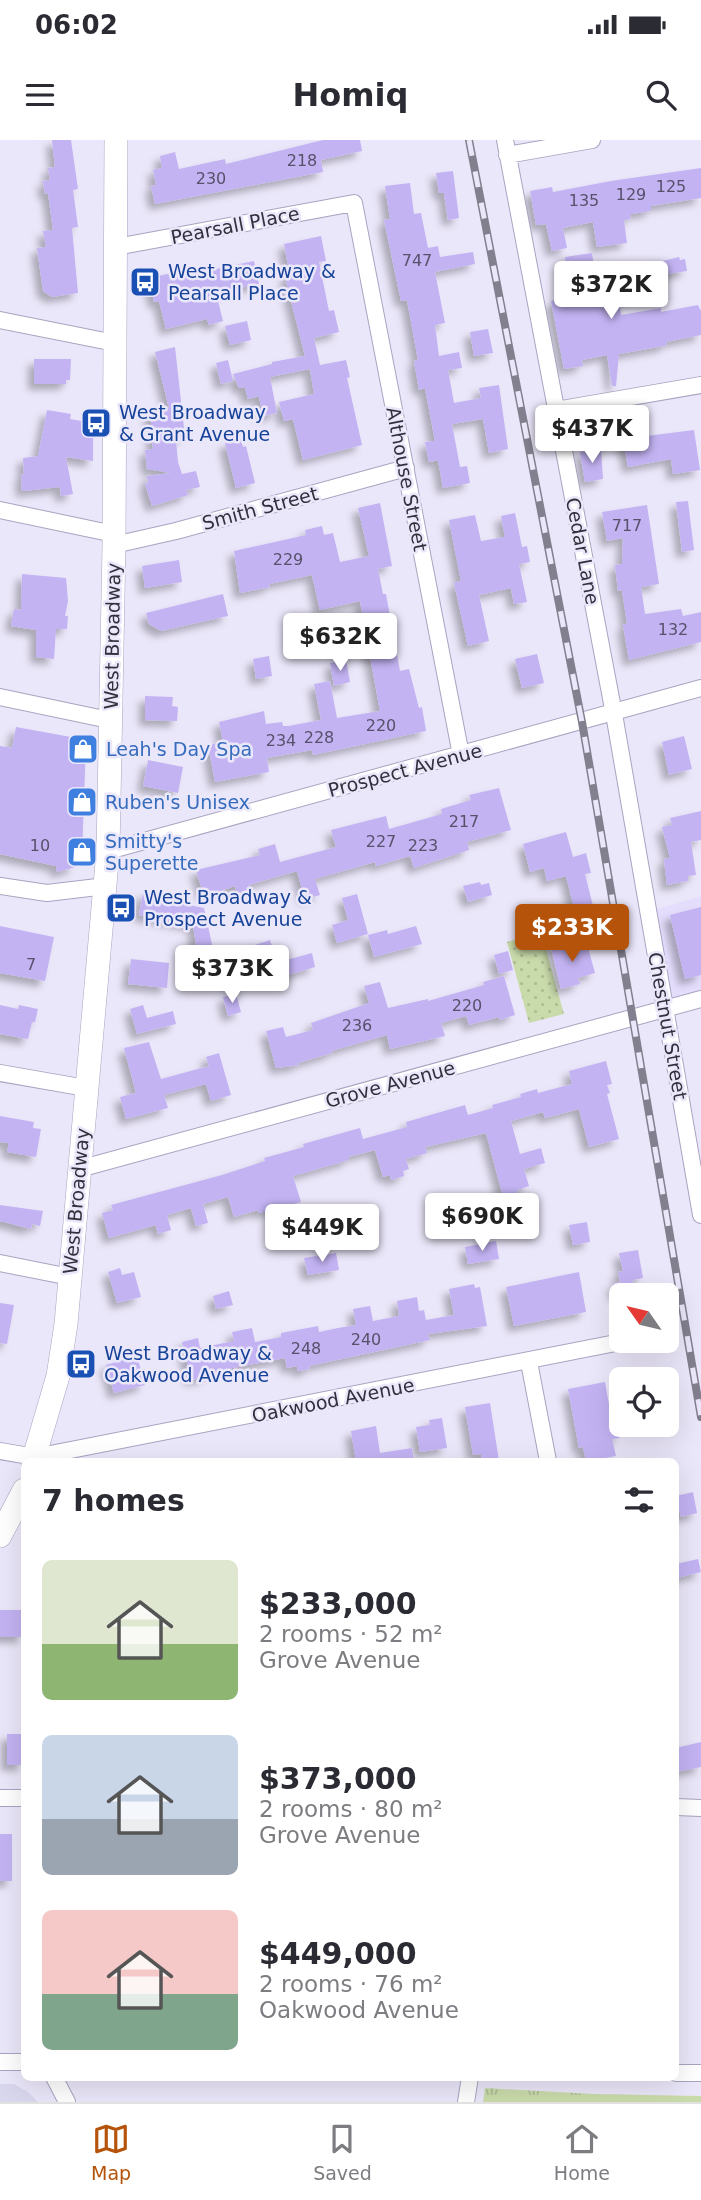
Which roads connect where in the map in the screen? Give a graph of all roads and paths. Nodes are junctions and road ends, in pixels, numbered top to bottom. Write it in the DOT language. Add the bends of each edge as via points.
graph roads {
  1 [pos="116,140"];
  2 [pos="592,140"];
  3 [pos="506,148"];
  4 [pos="354,203"];
  5 [pos="116,247"];
  6 [pos="0,320"];
  7 [pos="115,343"];
  8 [pos="701,386"];
  9 [pos="555,410"];
  10 [pos="406,468"];
  11 [pos="0,510"];
  12 [pos="114,539"];
  13 [pos="701,688"];
  14 [pos="0,697"];
  15 [pos="614,713"];
  16 [pos="109,720"];
  17 [pos="461,755"];
  18 [pos="108,851"];
  19 [pos="0,886"];
  20 [pos="106,886"];
  21 [pos="701,999"];
  22 [pos="666,1009"];
  23 [pos="0,1073"];
  24 [pos="86,1088"];
  25 [pos="79,1169"];
  26 [pos="701,1215"];
  27 [pos="0,1263"];
  28 [pos="70,1277"];
  29 [pos="609,1345"];
  30 [pos="529,1362"];
  31 [pos="0,1451"];
  32 [pos="30,1458"];
  33 [pos="34,1458"];
  34 [pos="39,1458"];
  35 [pos="547,1458"];
  36 [pos="21,1496"];
  37 [pos="0,1536"];
  38 [pos="0,1798"];
  39 [pos="21,1798"];
  40 [pos="679,1807"];
  41 [pos="701,1808"];
  42 [pos="0,2062"];
  43 [pos="21,2062"];
  44 [pos="679,2073"];
  45 [pos="701,2073"];
  46 [pos="56,2081"];
  47 [pos="469,2081"];
  48 [pos="67,2102"];
  49 [pos="466,2102"];
  1 -- 5 [label="main road, West Broadway"];
  2 -- 3 [label="street"];
  3 -- 9 [label="street, Cedar Lane"];
  4 -- 5 [label="street, Pearsall Place"];
  4 -- 10 [label="street, Althouse Street"];
  5 -- 7 [label="main road, West Broadway"];
  6 -- 7 [label="street"];
  7 -- 12 [label="main road, West Broadway"];
  8 -- 9 [label="street"];
  9 -- 15 [label="street, Cedar Lane"];
  10 -- 12 [label="street, Smith Street" via="176,531"];
  10 -- 17 [label="street, Althouse Street"];
  11 -- 12 [label="street"];
  12 -- 16 [label="main road, West Broadway"];
  13 -- 15 [label="street, Prospect Avenue"];
  14 -- 16 [label="street"];
  15 -- 17 [label="street, Prospect Avenue"];
  15 -- 22 [label="street, Chestnut Street"];
  16 -- 18 [label="main road, West Broadway"];
  17 -- 18 [label="street, Prospect Avenue"];
  18 -- 20 [label="main road, West Broadway"];
  19 -- 20 [label="street" via="47,893"];
  20 -- 24 [label="main road, West Broadway"];
  21 -- 22 [label="street, Grove Avenue"];
  22 -- 25 [label="street, Grove Avenue"];
  22 -- 26 [label="street, Chestnut Street"];
  23 -- 24 [label="street"];
  24 -- 25 [label="main road, West Broadway"];
  25 -- 28 [label="main road, West Broadway"];
  27 -- 28 [label="street"];
  28 -- 33 [label="main road, West Broadway" via="58,1376"];
  29 -- 30 [label="street, Oakwood Avenue"];
  30 -- 34 [label="street, Oakwood Avenue"];
  30 -- 35 [label="street"];
  31 -- 32 [label="street"];
  36 -- 37 [label="main road"];
  38 -- 39 [label="street"];
  40 -- 41 [label="street"];
  42 -- 43 [label="street"];
  44 -- 45 [label="street"];
  46 -- 48 [label="street"];
  47 -- 49 [label="street"];
}
